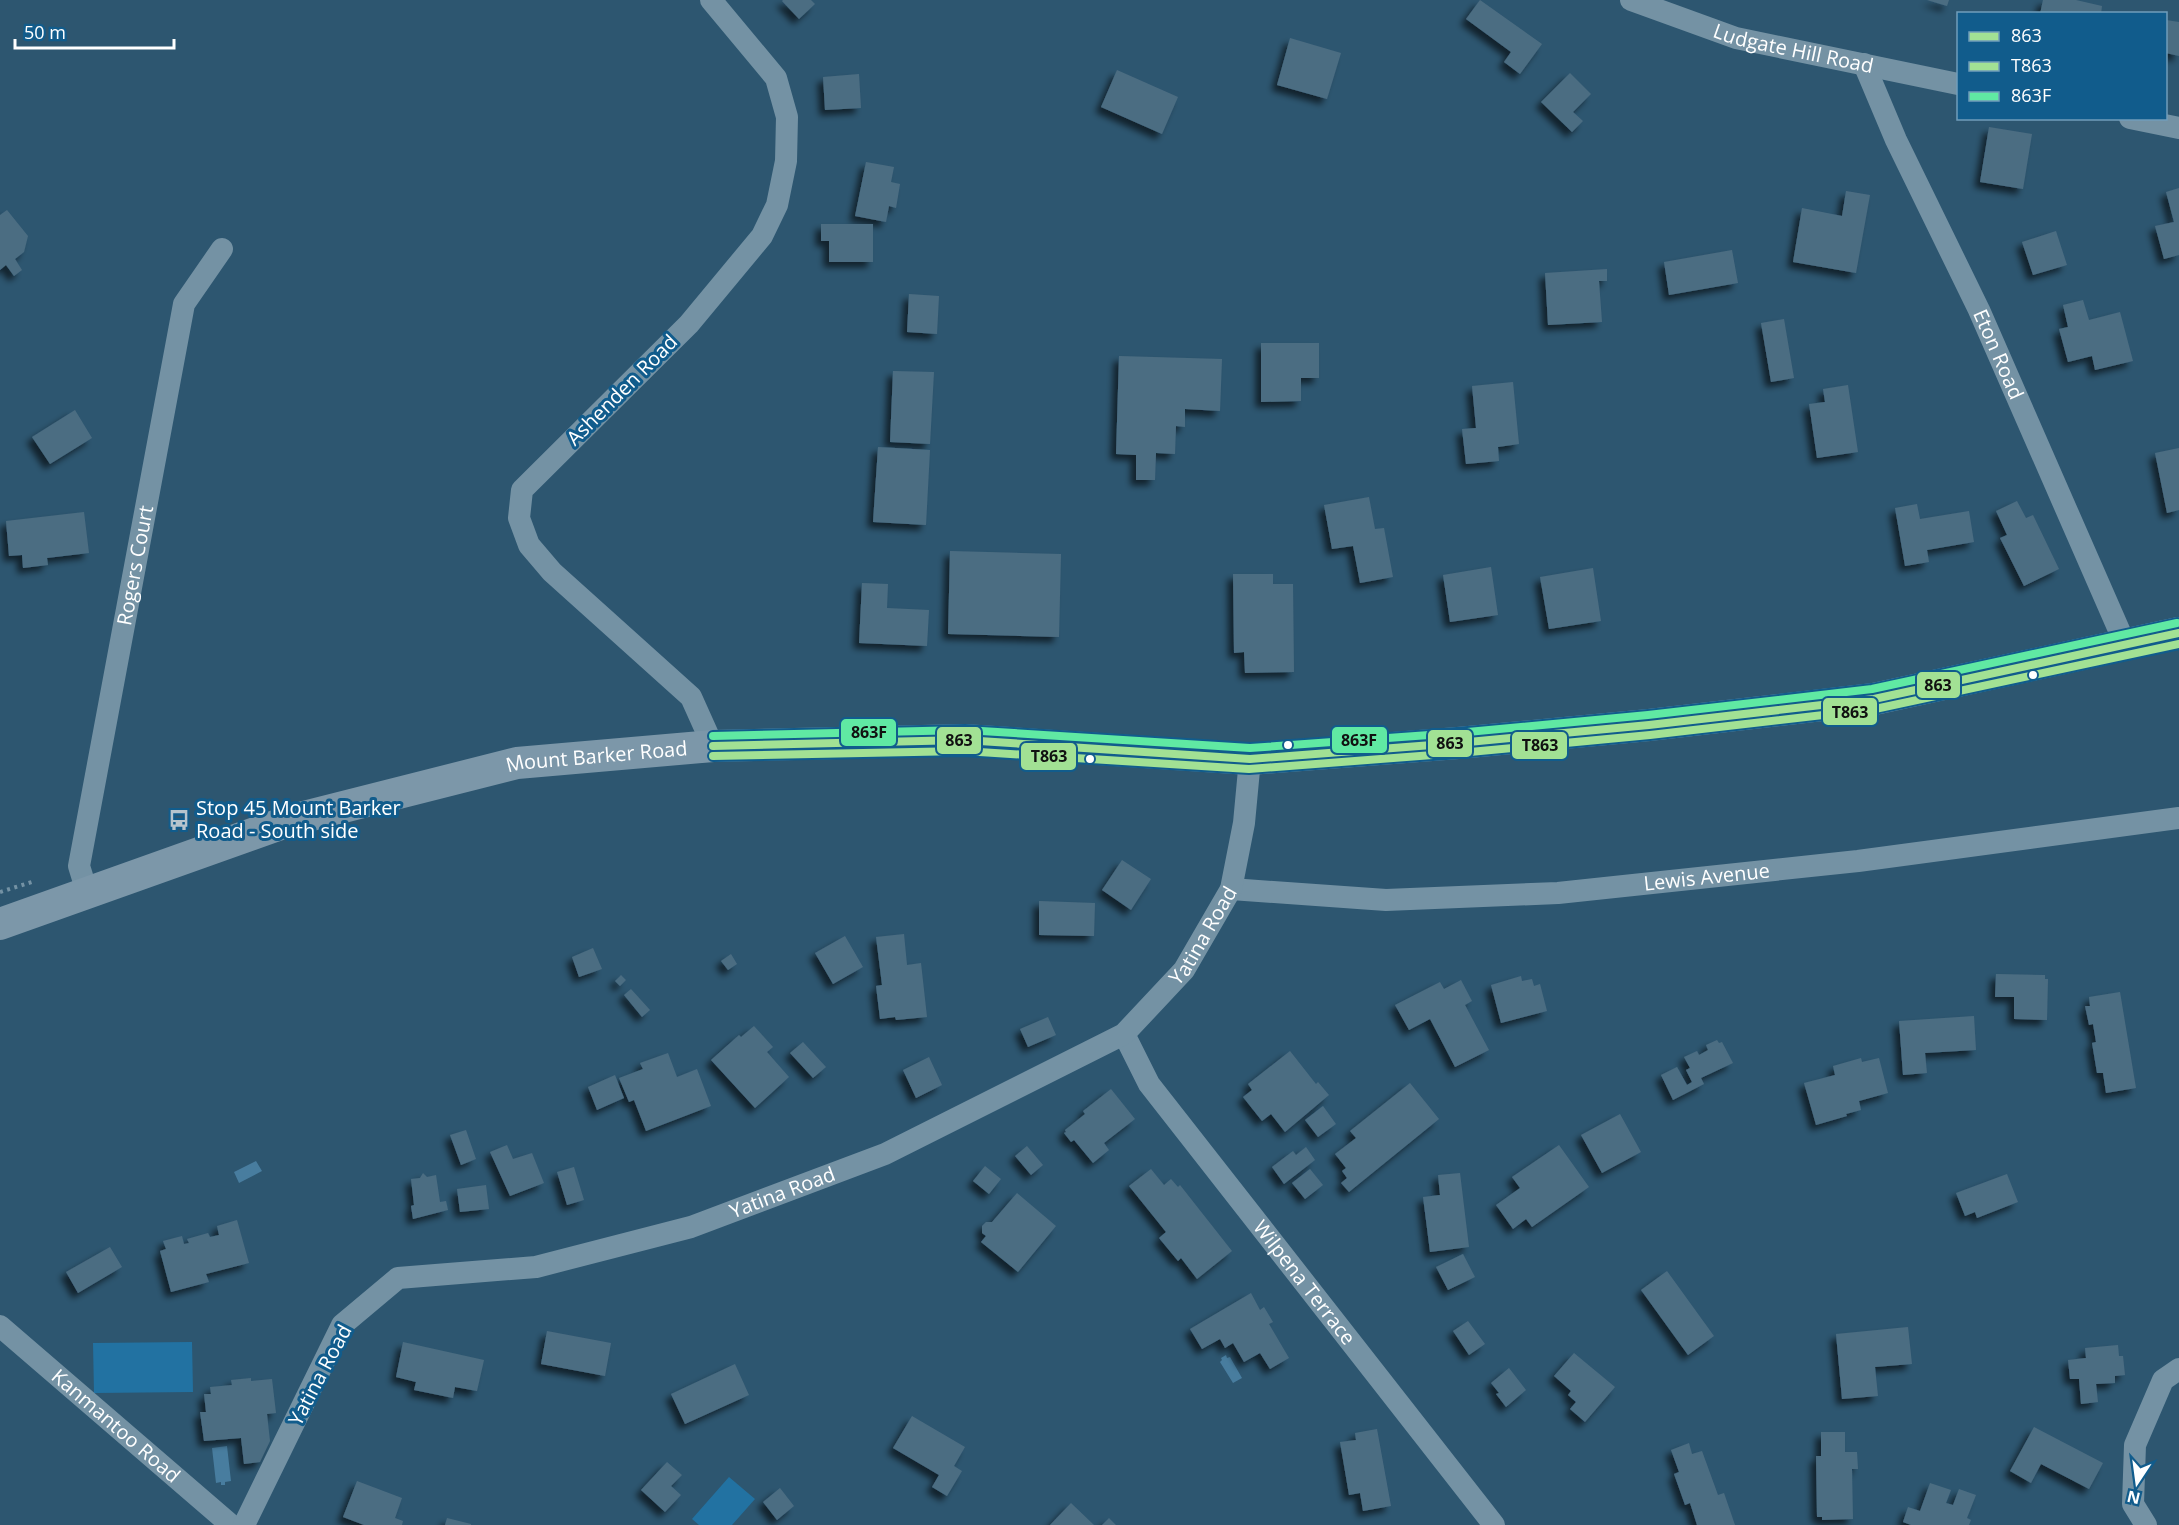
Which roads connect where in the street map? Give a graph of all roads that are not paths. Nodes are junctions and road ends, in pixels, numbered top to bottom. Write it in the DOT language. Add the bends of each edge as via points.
graph roads {
  1 [pos="711,0"];
  2 [pos="1631,0"];
  3 [pos="1864,64"];
  4 [pos="1957,84"];
  5 [pos="2140,120"];
  6 [pos="2179,128"];
  7 [pos="222,249"];
  8 [pos="2179,633"];
  9 [pos="2126,646"];
  10 [pos="713,746"];
  11 [pos="1250,759"];
  12 [pos="2179,819"];
  13 [pos="1231,889"];
  14 [pos="87,891"];
  15 [pos="0,924"];
  16 [pos="1124,1034"];
  17 [pos="0,1326"];
  18 [pos="2179,1369"];
  19 [pos="231,1525"];
  20 [pos="244,1525"];
  21 [pos="1494,1525"];
  22 [pos="2146,1525"];
  1 -- 10 [label="street, Ashenden Road" via="776,78 787,117 786,161 777,205 762,236 689,324 522,490 519,518 529,545 552,572 691,697"];
  2 -- 3 [label="street, Ludgate Hill Road" via="1736,38"];
  3 -- 4 [label="street, Ludgate Hill Road"];
  3 -- 9 [label="street, Eton Road" via="1896,140 1979,310"];
  5 -- 6 [label="street"];
  7 -- 14 [label="street, Rogers Court" via="184,304 79,866"];
  8 -- 9 [label="main road, Mount Barker Road"];
  9 -- 11 [label="main road, Mount Barker Road" via="1874,699 1649,725"];
  10 -- 11 [label="main road, Mount Barker Road" via="964,740"];
  10 -- 14 [label="main road, Mount Barker Road" via="517,764 292,820"];
  11 -- 13 [label="street, Yatina Road" via="1244,823"];
  12 -- 13 [label="street, Lewis Avenue" via="1858,861 1558,893 1386,900"];
  13 -- 16 [label="street, Yatina Road" via="1184,970"];
  14 -- 15 [label="main road, Mount Barker Road"];
  16 -- 20 [label="street, Yatina Road" via="885,1154 691,1227 536,1267 398,1278 342,1325"];
  16 -- 21 [label="street, Wilpena Terrace" via="1149,1084"];
  17 -- 19 [label="street, Kanmantoo Road"];
  18 -- 22 [label="street" via="2163,1380 2135,1445 2133,1504"];
}
